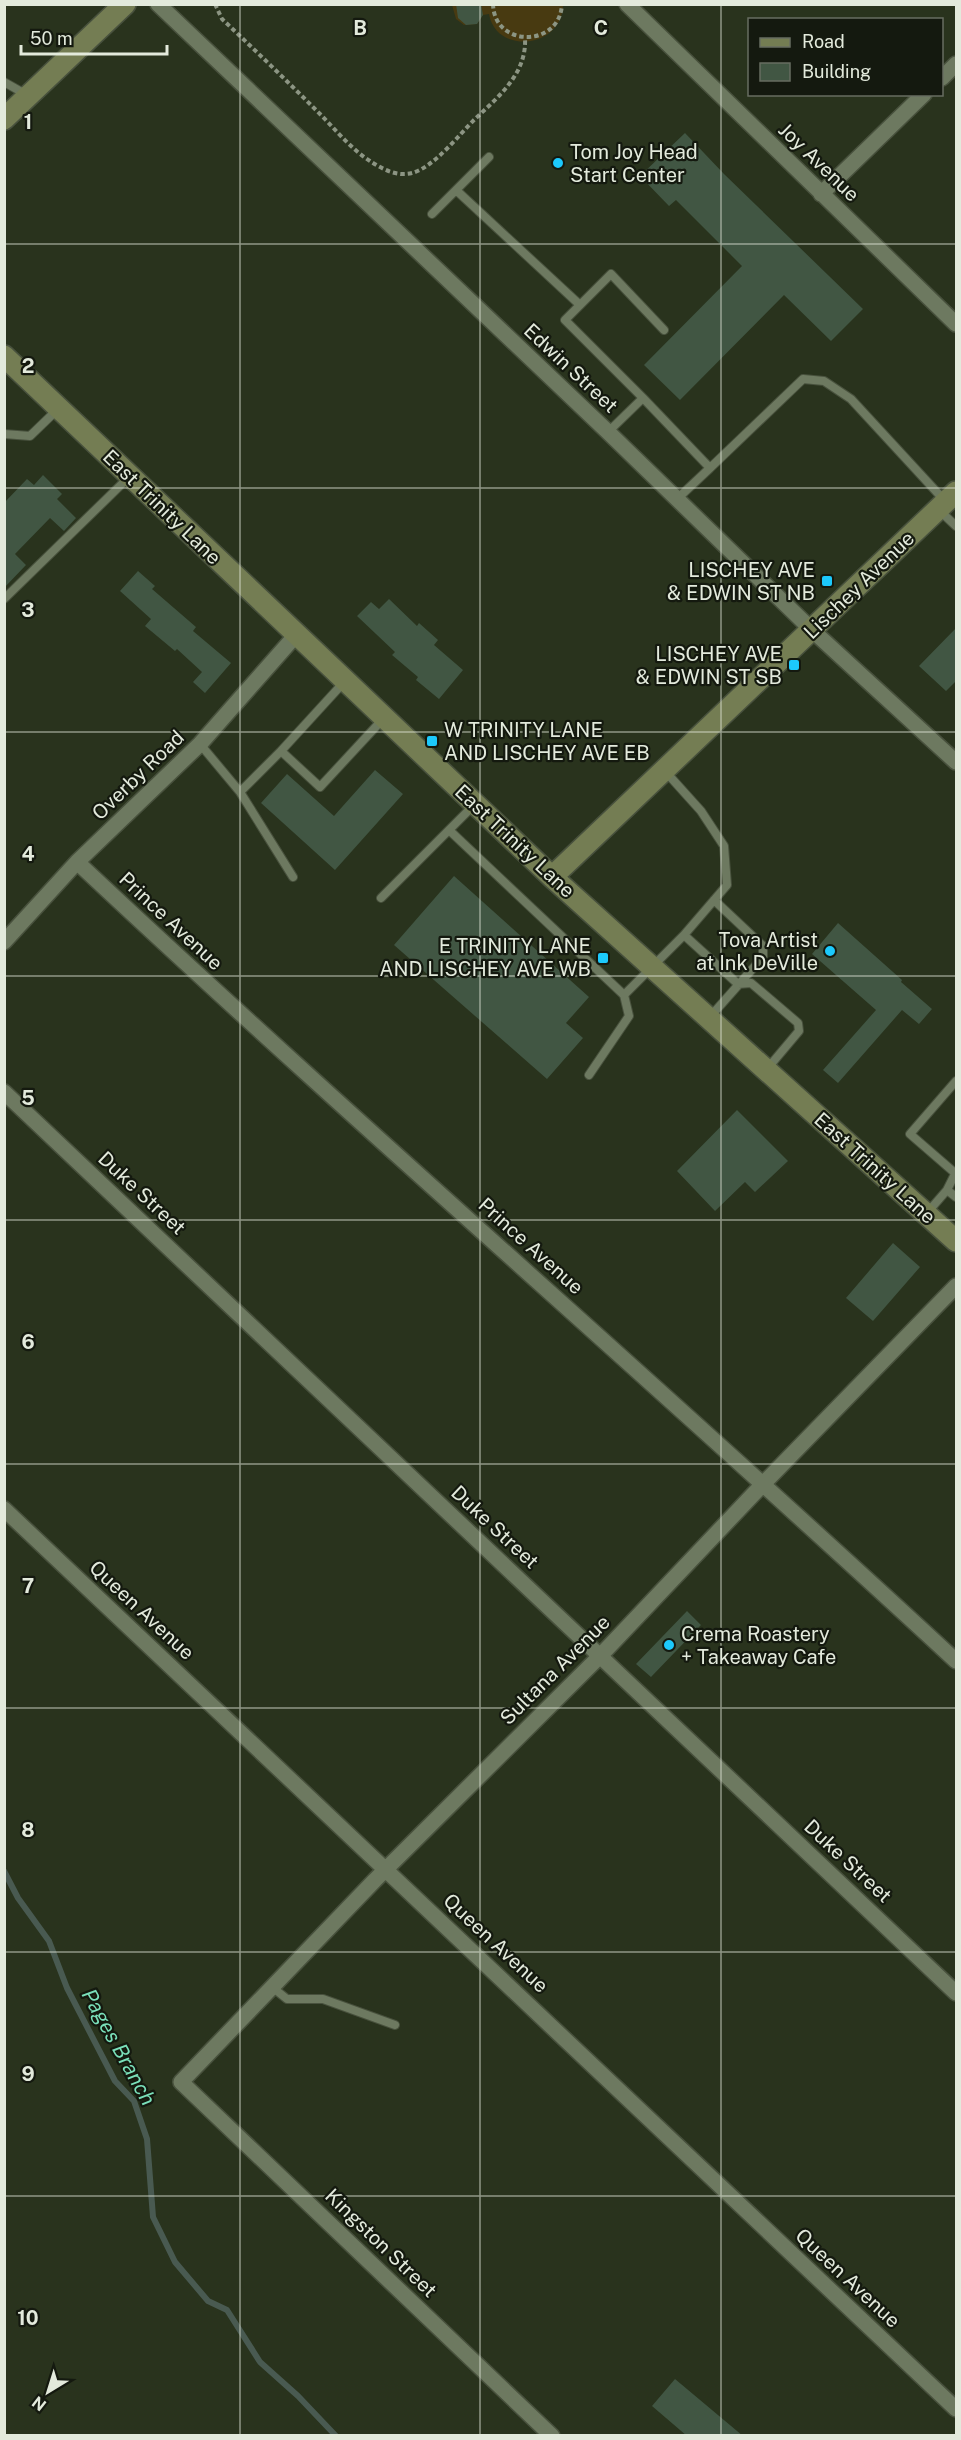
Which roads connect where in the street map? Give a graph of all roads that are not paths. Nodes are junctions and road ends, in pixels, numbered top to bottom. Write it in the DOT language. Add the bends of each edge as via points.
graph roads {
  1 [pos="125,4"];
  2 [pos="158,4"];
  3 [pos="627,4"];
  4 [pos="957,64"];
  5 [pos="943,77"];
  6 [pos="4,82"];
  7 [pos="28,95"];
  8 [pos="922,96"];
  9 [pos="4,119"];
  10 [pos="489,157"];
  11 [pos="456,190"];
  12 [pos="821,194"];
  13 [pos="432,214"];
  14 [pos="580,305"];
  15 [pos="957,324"];
  16 [pos="664,330"];
  17 [pos="4,356"];
  18 [pos="643,398"];
  19 [pos="59,408"];
  20 [pos="608,432"];
  21 [pos="4,434"];
  22 [pos="710,468"];
  23 [pos="130,476"];
  24 [pos="677,499"];
  25 [pos="947,501"];
  26 [pos="957,526"];
  27 [pos="4,599"];
  28 [pos="812,630"];
  29 [pos="296,635"];
  30 [pos="345,681"];
  31 [pos="384,718"];
  32 [pos="200,744"];
  33 [pos="281,751"];
  34 [pos="957,762"];
  35 [pos="665,770"];
  36 [pos="240,792"];
  37 [pos="475,804"];
  38 [pos="449,830"];
  39 [pos="77,862"];
  40 [pos="293,877"];
  41 [pos="552,877"];
  42 [pos="381,898"];
  43 [pos="714,900"];
  44 [pos="684,935"];
  45 [pos="4,942"];
  46 [pos="652,969"];
  47 [pos="738,984"];
  48 [pos="624,995"];
  49 [pos="709,1019"];
  50 [pos="766,1070"];
  51 [pos="589,1075"];
  52 [pos="957,1081"];
  53 [pos="4,1092"];
  54 [pos="956,1173"];
  55 [pos="947,1190"];
  56 [pos="957,1197"];
  57 [pos="926,1214"];
  58 [pos="957,1241"];
  59 [pos="957,1286"];
  60 [pos="764,1483"];
  61 [pos="4,1509"];
  62 [pos="601,1655"];
  63 [pos="957,1661"];
  64 [pos="386,1869"];
  65 [pos="272,1987"];
  66 [pos="957,1993"];
  67 [pos="395,2025"];
  68 [pos="181,2082"];
  69 [pos="957,2409"];
  70 [pos="552,2436"];
  1 -- 7 [label="main road"];
  2 -- 20 [label="street, Edwin Street"];
  3 -- 12 [label="street, Joy Avenue"];
  4 -- 5 [label="street"];
  6 -- 7 [label="lane"];
  7 -- 9 [label="main road"];
  8 -- 12 [label="street"];
  10 -- 11 [label="lane"];
  11 -- 13 [label="lane"];
  11 -- 14 [label="lane"];
  12 -- 15 [label="street, Joy Avenue"];
  14 -- 16 [label="lane" via="611,274"];
  14 -- 18 [label="lane" via="565,320"];
  17 -- 19 [label="main road, East Trinity Lane"];
  18 -- 20 [label="lane"];
  18 -- 22 [label="lane"];
  19 -- 21 [label="lane" via="30,436"];
  19 -- 23 [label="main road, East Trinity Lane"];
  20 -- 24 [label="street, Edwin Street"];
  22 -- 24 [label="lane"];
  22 -- 25 [label="lane" via="803,379 824,381 851,399"];
  23 -- 27 [label="lane"];
  23 -- 29 [label="main road, East Trinity Lane"];
  24 -- 28 [label="street, Edwin Street"];
  25 -- 26 [label="lane"];
  25 -- 28 [label="main road, Lischey Avenue"];
  28 -- 34 [label="street, Edwin Street"];
  28 -- 35 [label="main road, Lischey Avenue"];
  29 -- 30 [label="main road, East Trinity Lane"];
  29 -- 32 [label="street, Overby Road"];
  30 -- 31 [label="main road, East Trinity Lane"];
  30 -- 33 [label="lane"];
  31 -- 33 [label="lane" via="320,787"];
  31 -- 37 [label="main road, East Trinity Lane"];
  32 -- 36 [label="lane"];
  32 -- 39 [label="street, Overby Road"];
  33 -- 36 [label="lane"];
  35 -- 41 [label="main road, Lischey Avenue"];
  35 -- 43 [label="lane" via="701,811 724,846 727,885"];
  36 -- 40 [label="lane"];
  37 -- 38 [label="lane"];
  37 -- 41 [label="main road, East Trinity Lane"];
  38 -- 42 [label="lane"];
  38 -- 48 [label="lane"];
  39 -- 45 [label="street, Overby Road"];
  39 -- 60 [label="street, Prince Avenue" via="233,1008"];
  41 -- 46 [label="main road, East Trinity Lane"];
  43 -- 44 [label="lane"];
  43 -- 47 [label="lane" via="763,946 763,957"];
  44 -- 46 [label="lane"];
  44 -- 47 [label="lane"];
  46 -- 48 [label="lane"];
  46 -- 49 [label="main road, East Trinity Lane"];
  47 -- 49 [label="lane"];
  47 -- 50 [label="lane" via="751,983 798,1023 799,1030"];
  48 -- 51 [label="lane" via="629,1016"];
  49 -- 50 [label="main road, East Trinity Lane"];
  50 -- 57 [label="main road, East Trinity Lane"];
  52 -- 54 [label="lane" via="910,1134"];
  53 -- 62 [label="street, Duke Street"];
  54 -- 55 [label="lane"];
  55 -- 56 [label="lane"];
  55 -- 57 [label="lane"];
  57 -- 58 [label="main road, East Trinity Lane"];
  59 -- 60 [label="street, Sultana Avenue"];
  60 -- 62 [label="street, Sultana Avenue"];
  60 -- 63 [label="street, Prince Avenue"];
  61 -- 64 [label="street, Queen Avenue"];
  62 -- 64 [label="street, Sultana Avenue"];
  62 -- 66 [label="street, Duke Street"];
  64 -- 65 [label="street, Sultana Avenue"];
  64 -- 69 [label="street, Queen Avenue"];
  65 -- 67 [label="lane" via="287,1999 323,1999"];
  65 -- 68 [label="street, Sultana Avenue"];
  68 -- 70 [label="street, Kingston Street"];
}
